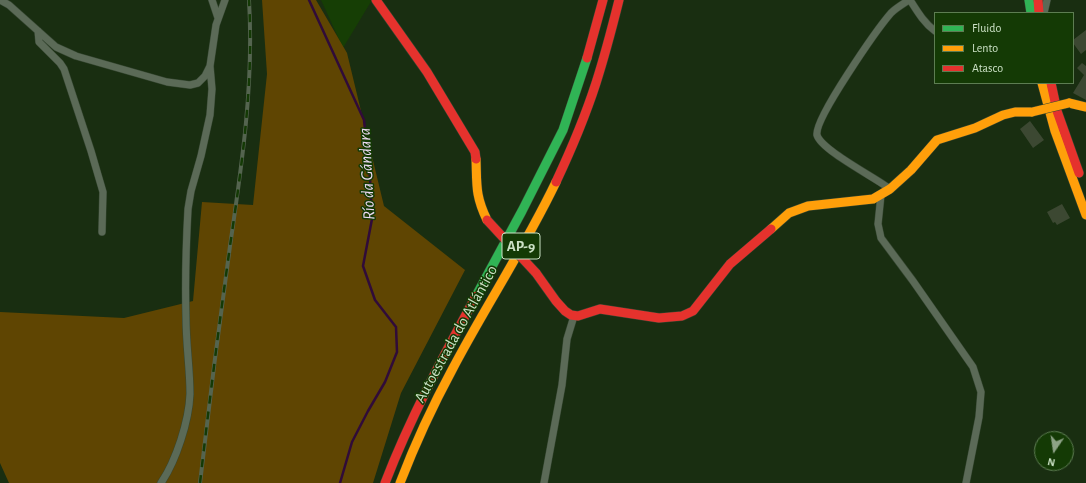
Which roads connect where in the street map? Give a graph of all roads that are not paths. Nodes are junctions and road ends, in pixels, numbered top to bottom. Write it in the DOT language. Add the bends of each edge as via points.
graph roads {
  1 [pos="0,0"];
  2 [pos="212,0"];
  3 [pos="225,0"];
  4 [pos="376,0"];
  5 [pos="603,0"];
  6 [pos="619,0"];
  7 [pos="909,0"];
  8 [pos="1029,0"];
  9 [pos="1038,0"];
  10 [pos="1047,0"];
  11 [pos="1030,12"];
  12 [pos="1039,12"];
  13 [pos="1044,12"];
  14 [pos="218,18"];
  15 [pos="934,30"];
  16 [pos="38,32"];
  17 [pos="210,66"];
  18 [pos="1042,84"];
  19 [pos="1051,84"];
  20 [pos="1086,108"];
  21 [pos="890,189"];
  22 [pos="1086,193"];
  23 [pos="880,195"];
  24 [pos="1086,215"];
  25 [pos="102,232"];
  26 [pos="574,316"];
  27 [pos="161,483"];
  28 [pos="385,483"];
  29 [pos="400,483"];
  30 [pos="544,483"];
  31 [pos="966,483"];
  1 -- 16 [label="street"];
  2 -- 14 [label="street"];
  3 -- 14 [label="street"];
  4 -- 26 [label="main road, bridge" via="427,72 475,152 476,186 480,205 487,220 542,280 558,306"];
  5 -- 28 [label="main road, Autoestrada do Atlántico / AP-9" via="587,59 563,130 438,366 399,446"];
  6 -- 29 [label="main road, Autoestrada do Atlántico / AP-9" via="601,68 569,154 527,236 450,372 422,429"];
  7 -- 15 [label="street"];
  7 -- 21 [label="street" via="893,11 863,50 826,110 817,130 820,140 837,156"];
  8 -- 11 [label="main road"];
  9 -- 12 [label="main road"];
  10 -- 13 [label="street"];
  14 -- 17 [label="street"];
  16 -- 17 [label="street" via="56,47 76,56 177,84 198,83"];
  16 -- 25 [label="street" via="39,42 64,69 91,151 103,192"];
  17 -- 27 [label="street" via="210,114 188,209 186,320 189,405 183,433 170,469"];
  18 -- 24 [label="main road" via="1055,130"];
  19 -- 22 [label="main road" via="1057,111"];
  20 -- 21 [label="main road, bridge" via="1069,103 1032,112 1015,112 937,140 911,170"];
  21 -- 23 [label="main road"];
  23 -- 26 [label="main road" via="872,199 808,206 789,213 730,264 693,311 685,316 651,318 599,309"];
  23 -- 31 [label="street" via="878,224 881,238 976,374 981,392 979,417"];
  26 -- 30 [label="street" via="567,340 562,385"];
}
